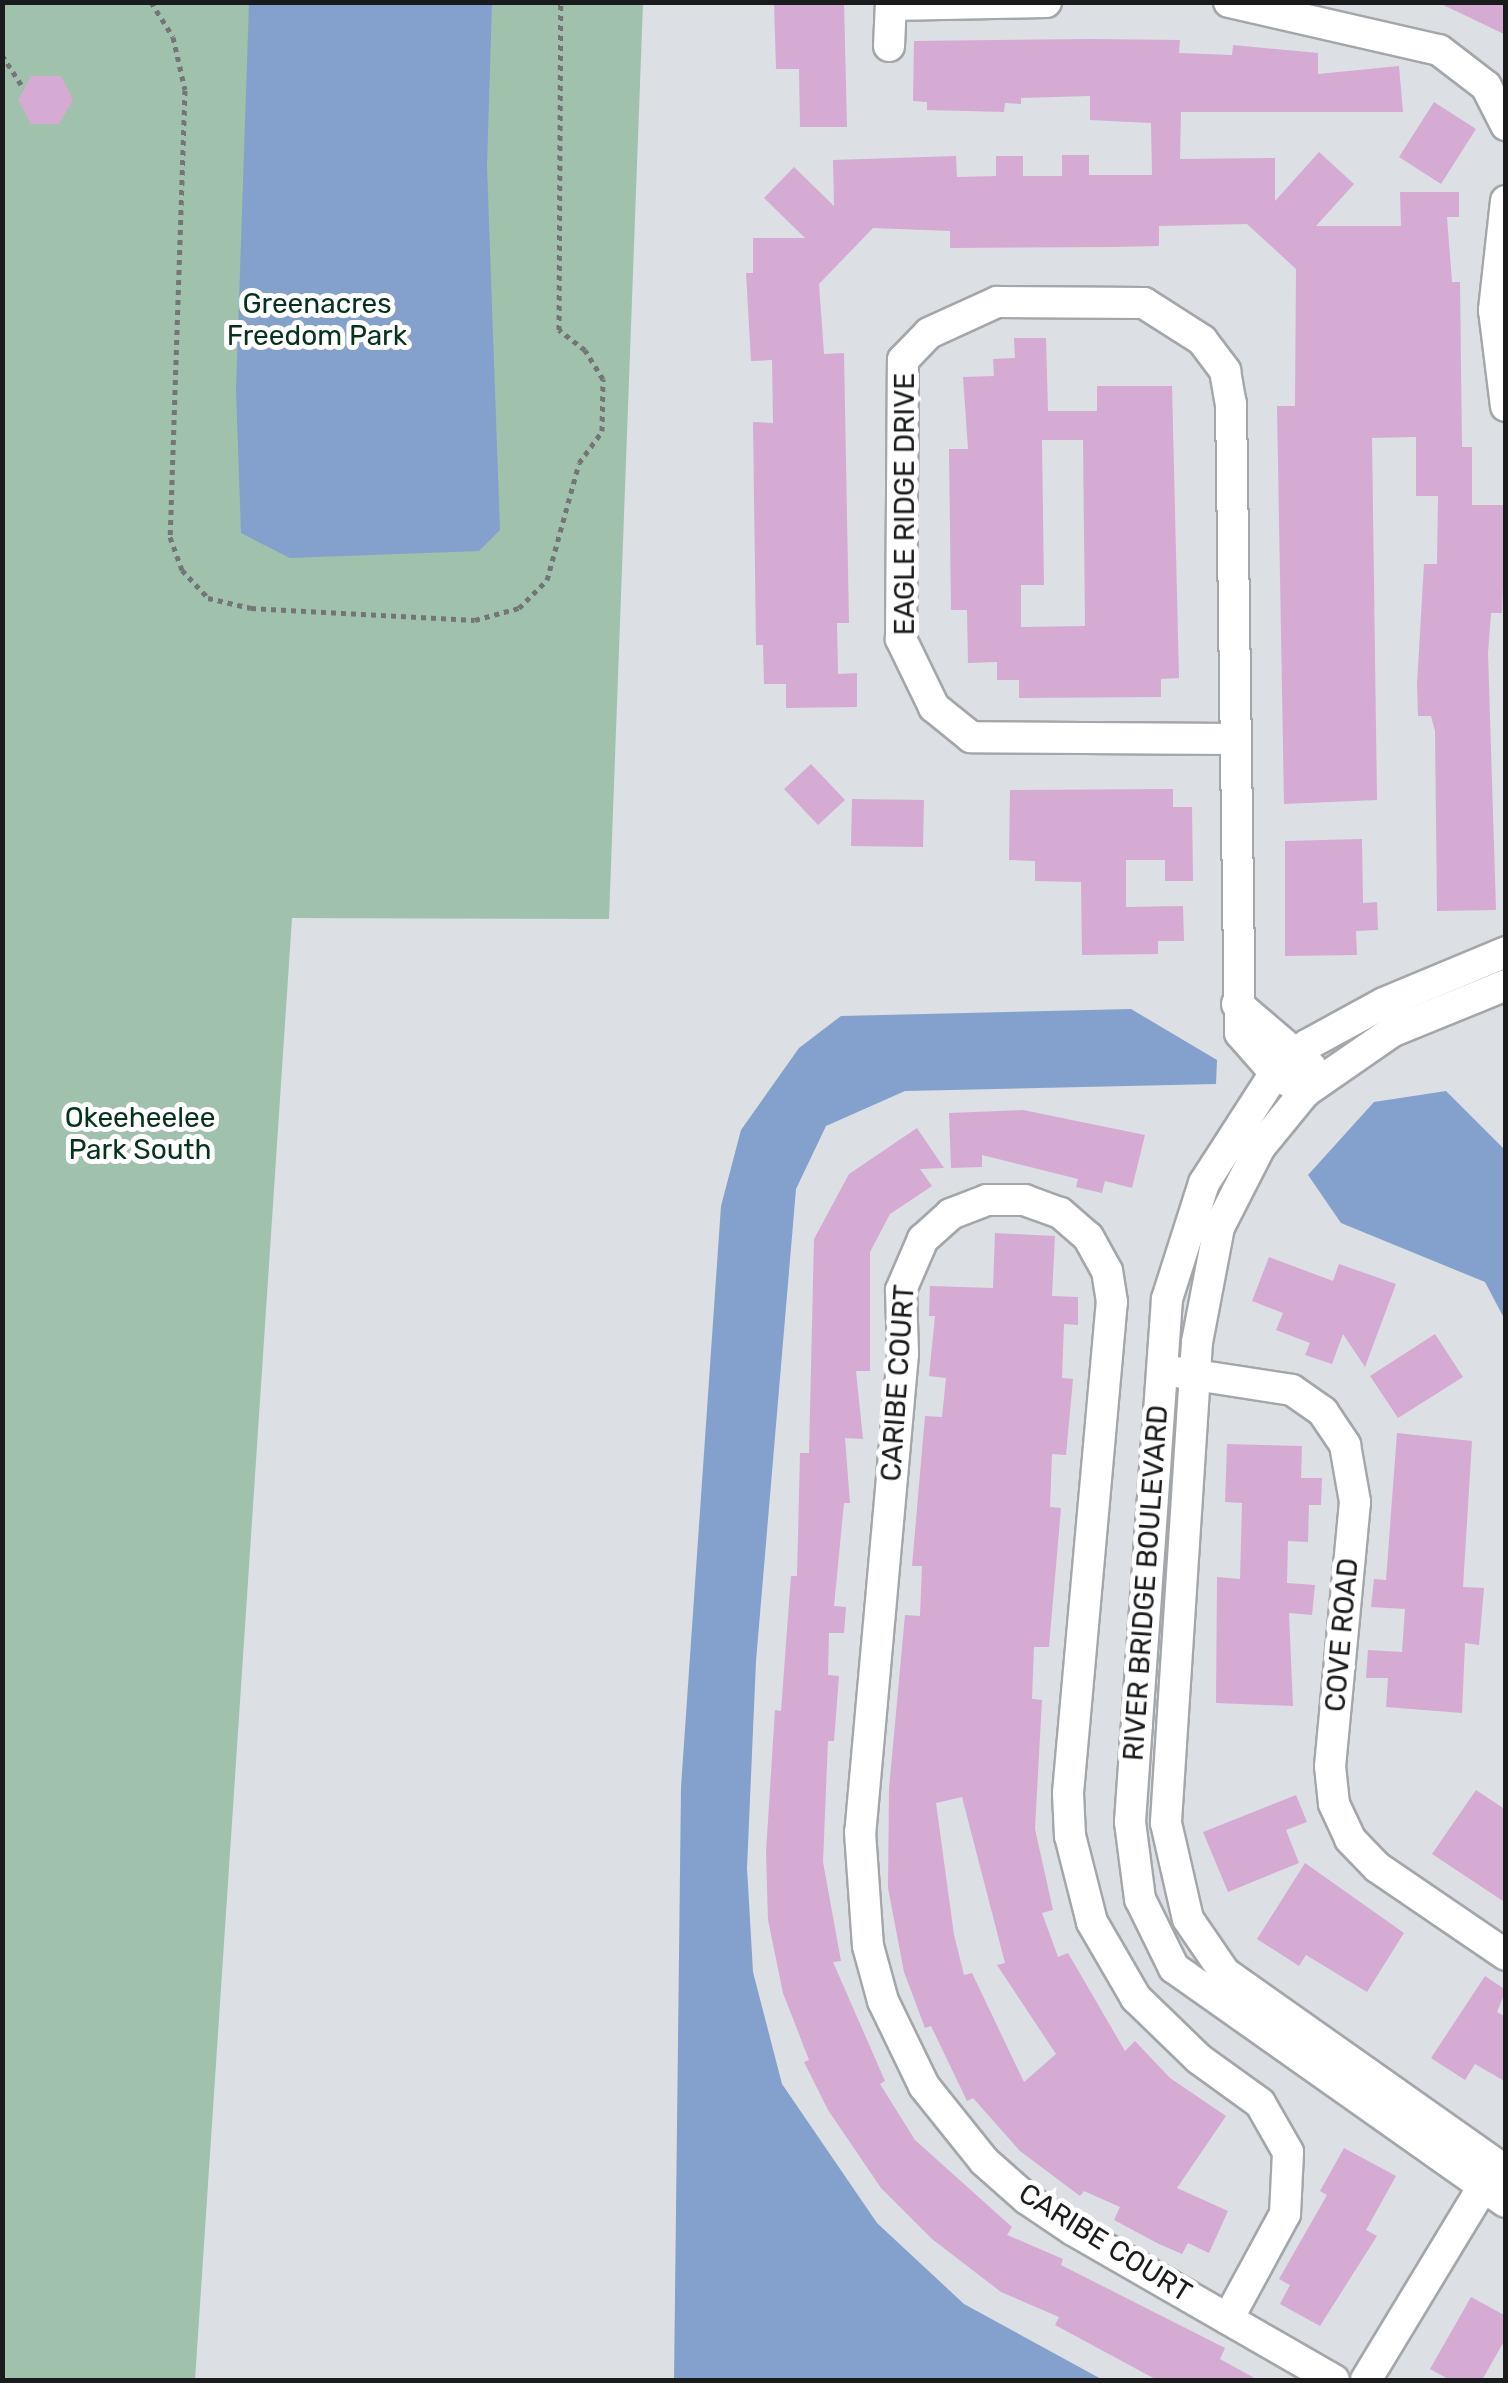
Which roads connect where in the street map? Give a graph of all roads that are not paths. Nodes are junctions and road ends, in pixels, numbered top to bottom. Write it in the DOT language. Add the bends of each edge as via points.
graph roads {
  1 [pos="1046,2"];
  2 [pos="1229,2"];
  3 [pos="891,4"];
  4 [pos="889,46"];
  5 [pos="1506,125"];
  6 [pos="1506,201"];
  7 [pos="1506,406"];
  8 [pos="1233,739"];
  9 [pos="1506,952"];
  10 [pos="1506,985"];
  11 [pos="1285,1064"];
  12 [pos="1315,1085"];
  13 [pos="1161,1370"];
  14 [pos="1194,1374"];
  15 [pos="1506,1955"];
  16 [pos="1497,2182"];
  17 [pos="1228,2319"];
  18 [pos="1334,2380"];
  19 [pos="1366,2380"];
  1 -- 3 [label="street"];
  2 -- 5 [label="street" via="1439,50 1486,86"];
  3 -- 4 [label="street"];
  6 -- 7 [label="street" via="1494,310"];
  8 -- 8 [label="street, EAGLE RIDGE DRIVE" via="972,737 934,707 902,639 903,360 929,332 972,308 1044,300 1144,303 1202,340 1225,372 1231,404"];
  8 -- 11 [label="street, EAGLE RIDGE DRIVE" via="1237,1004"];
  9 -- 11 [label="street, RIVER BRIDGE BOULEVARD" via="1384,1003"];
  10 -- 12 [label="street, RIVER BRIDGE BOULEVARD" via="1393,1031"];
  11 -- 12 [label="street, EAGLE RIDGE DRIVE"];
  11 -- 13 [label="street, RIVER BRIDGE BOULEVARD" via="1227,1142 1194,1207 1174,1261"];
  12 -- 14 [label="street, RIVER BRIDGE BOULEVARD" via="1260,1148 1219,1227"];
  13 -- 14 [label="street, COVE ROAD"];
  13 -- 16 [label="street, RIVER BRIDGE BOULEVARD" via="1130,1822 1140,1899 1174,1968"];
  14 -- 15 [label="street, COVE ROAD" via="1292,1390 1323,1412 1345,1444 1355,1502 1330,1766 1334,1804 1350,1839 1377,1867"];
  14 -- 16 [label="street, RIVER BRIDGE BOULEVARD" via="1166,1823 1176,1888 1204,1947 1250,1996"];
  16 -- 19 [label="street"];
  17 -- 17 [label="street, CARIBE COURT" via="1074,2230 984,2161 924,2086 883,2001 868,1946 860,1832 903,1354 902,1290 923,1238 952,1214 987,1200 1024,1200 1060,1213 1088,1237 1107,1271 1112,1302 1068,1793 1070,1836 1092,1922 1136,1998 1199,2059 1260,2103 1288,2152 1286,2214"];
  17 -- 18 [label="street, CARIBE COURT"];
}
